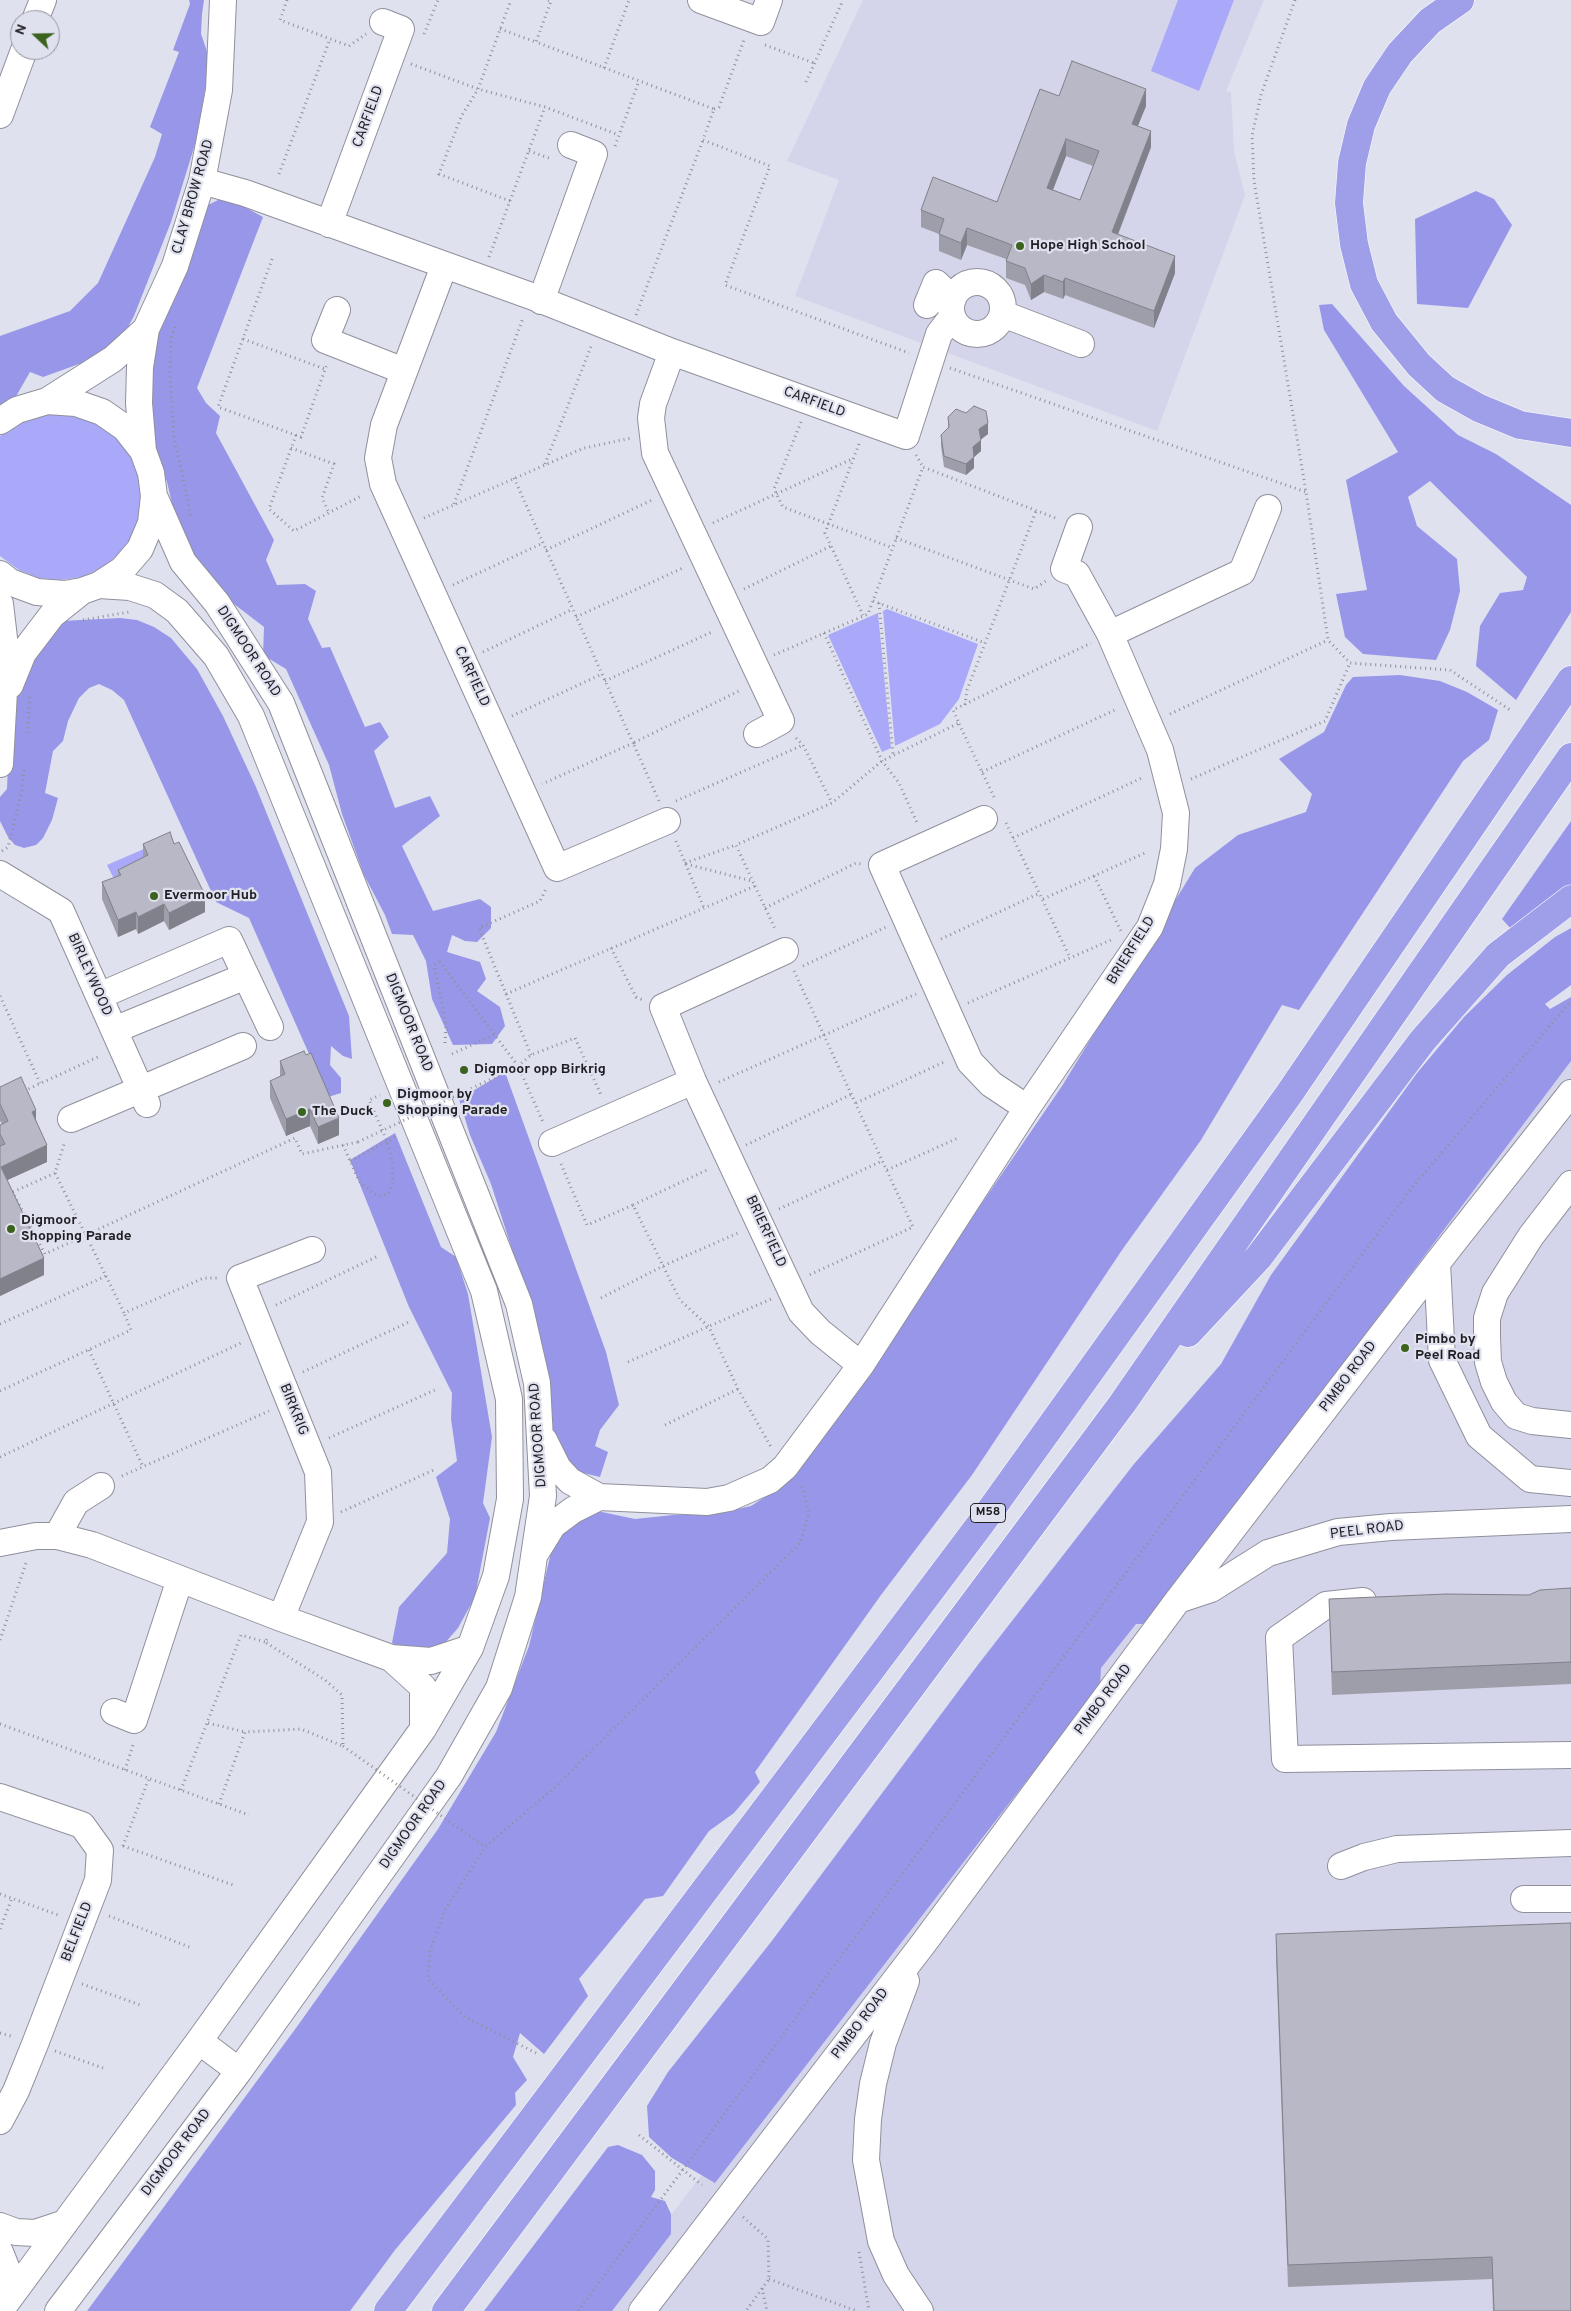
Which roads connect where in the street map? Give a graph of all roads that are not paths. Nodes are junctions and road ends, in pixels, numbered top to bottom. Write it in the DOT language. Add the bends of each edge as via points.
graph roads {
  1 [pos="223,0"];
  2 [pos="701,0"];
  3 [pos="1460,0"];
  4 [pos="761,13"];
  5 [pos="383,22"];
  6 [pos="20,60"];
  7 [pos="0,115"];
  8 [pos="571,145"];
  9 [pos="202,181"];
  10 [pos="329,224"];
  11 [pos="444,266"];
  12 [pos="942,294"];
  13 [pos="536,299"];
  14 [pos="337,310"];
  15 [pos="1003,314"];
  16 [pos="146,329"];
  17 [pos="1081,344"];
  18 [pos="672,352"];
  19 [pos="404,371"];
  20 [pos="47,402"];
  21 [pos="6,415"];
  22 [pos="1571,433"];
  23 [pos="143,451"];
  24 [pos="154,496"];
  25 [pos="1268,508"];
  26 [pos="1079,527"];
  27 [pos="0,574"];
  28 [pos="90,588"];
  29 [pos="0,604"];
  30 [pos="1110,634"];
  31 [pos="1568,684"];
  32 [pos="5,697"];
  33 [pos="757,734"];
  34 [pos="1571,756"];
  35 [pos="12,762"];
  36 [pos="665,814"];
  37 [pos="996,815"];
  38 [pos="0,874"];
  39 [pos="1571,899"];
  40 [pos="789,961"];
  41 [pos="246,976"];
  42 [pos="99,996"];
  43 [pos="270,1027"];
  44 [pos="118,1039"];
  45 [pos="243,1046"];
  46 [pos="696,1086"];
  47 [pos="1571,1093"];
  48 [pos="143,1096"];
  49 [pos="1027,1108"];
  50 [pos="71,1119"];
  51 [pos="552,1143"];
  52 [pos="1571,1184"];
  53 [pos="312,1250"];
  54 [pos="1437,1263"];
  55 [pos="861,1365"];
  56 [pos="1122,1404"];
  57 [pos="1571,1424"];
  58 [pos="541,1435"];
  59 [pos="1571,1483"];
  60 [pos="101,1486"];
  61 [pos="598,1497"];
  62 [pos="1571,1519"];
  63 [pos="1508,1522"];
  64 [pos="1571,1534"];
  65 [pos="2,1536"];
  66 [pos="46,1536"];
  67 [pos="535,1554"];
  68 [pos="180,1579"];
  69 [pos="1178,1600"];
  70 [pos="1391,1601"];
  71 [pos="281,1618"];
  72 [pos="470,1648"];
  73 [pos="391,1658"];
  74 [pos="124,1716"];
  75 [pos="423,1729"];
  76 [pos="1571,1754"];
  77 [pos="0,1797"];
  78 [pos="1571,1843"];
  79 [pos="1341,1866"];
  80 [pos="1524,1899"];
  81 [pos="1571,1899"];
  82 [pos="922,1944"];
  83 [pos="199,2041"];
  84 [pos="239,2071"];
  85 [pos="0,2120"];
  86 [pos="65,2222"];
  87 [pos="0,2226"];
  88 [pos="0,2252"];
  89 [pos="4,2306"];
  90 [pos="58,2311"];
  91 [pos="388,2311"];
  92 [pos="446,2311"];
  93 [pos="642,2311"];
  94 [pos="920,2311"];
  1 -- 9 [label="street, CLAY BROW ROAD" via="220,90"];
  2 -- 4 [label="street"];
  3 -- 22 [label="highway" via="1430,21 1400,52 1377,87 1361,125 1352,163 1349,203 1354,244 1364,284 1384,322 1419,365 1445,388 1479,408 1520,425"];
  5 -- 10 [label="street, CARFIELD" via="401,29"];
  6 -- 7 [label="street"];
  8 -- 13 [label="street" via="594,154"];
  9 -- 10 [label="street, CARFIELD"];
  9 -- 16 [label="street, CLAY BROW ROAD" via="175,266"];
  10 -- 11 [label="street, CARFIELD"];
  11 -- 13 [label="street, CARFIELD"];
  11 -- 19 [label="street, CARFIELD"];
  12 -- 15 [label="street" via="980,282 996,290 1001,297"];
  12 -- 15 [label="street" via="963,330 978,334 994,328"];
  12 -- 18 [label="street, CARFIELD" via="939,334 906,436"];
  13 -- 18 [label="street, CARFIELD"];
  14 -- 19 [label="street" via="325,340"];
  15 -- 17 [label="street"];
  16 -- 20 [label="street, CLAY BROW ROAD" via="113,359"];
  16 -- 23 [label="street, CLAY BROW ROAD" via="139,403"];
  18 -- 33 [label="street" via="653,404 655,453 781,721"];
  19 -- 36 [label="street, CARFIELD" via="380,442 378,458 383,484 557,868"];
  20 -- 21 [label="street"];
  20 -- 23 [label="street" via="76,403 102,412 126,428"];
  23 -- 24 [label="street" via="151,473"];
  24 -- 28 [label="street" via="151,523 140,548 122,570"];
  24 -- 58 [label="street, DIGMOOR ROAD" via="184,562 217,603 281,703 519,1304 537,1383"];
  25 -- 30 [label="street" via="1242,572"];
  26 -- 30 [label="street, BRIERFIELD" via="1064,569 1077,574"];
  27 -- 28 [label="street, DIGMOOR ROAD" via="10,582 37,592 64,594"];
  28 -- 32 [label="street" via="52,615 23,653"];
  28 -- 72 [label="street, DIGMOOR ROAD" via="130,587 155,596 177,611 216,656 251,716 484,1291 509,1399 510,1499 496,1576"];
  29 -- 32 [label="street" via="6,655"];
  30 -- 49 [label="street, BRIERFIELD" via="1150,723 1168,777 1176,813 1168,884 1150,927 1128,944"];
  31 -- 91 [label="highway, M58" via="1289,1094 982,1522"];
  32 -- 35 [label="street"];
  34 -- 56 [label="highway"];
  37 -- 49 [label="street" via="882,866 964,1053 979,1074"];
  38 -- 42 [label="street, BIRLEYWOOD" via="61,911"];
  39 -- 56 [label="highway" via="1498,955 1423,1040 1258,1258"];
  40 -- 46 [label="street, BRIERFIELD" via="662,1007"];
  41 -- 42 [label="street" via="229,940"];
  41 -- 43 [label="street"];
  41 -- 44 [label="street"];
  42 -- 44 [label="street, BIRLEYWOOD"];
  44 -- 48 [label="street, BIRLEYWOOD"];
  45 -- 48 [label="street"];
  46 -- 51 [label="street" via="611,1116"];
  46 -- 55 [label="street, BRIERFIELD" via="802,1312"];
  47 -- 54 [label="street, PIMBO ROAD"];
  48 -- 50 [label="street"];
  49 -- 55 [label="street, BRIERFIELD"];
  52 -- 57 [label="street" via="1531,1236 1495,1293 1487,1318 1486,1338 1494,1382 1516,1416 1532,1421"];
  53 -- 71 [label="street, BIRKRIG" via="240,1278 318,1472 320,1522"];
  54 -- 59 [label="street" via="1442,1360 1479,1436 1530,1479"];
  54 -- 69 [label="street, PIMBO ROAD"];
  55 -- 61 [label="street, BRIERFIELD" via="785,1467 749,1491 708,1502"];
  56 -- 92 [label="highway"];
  58 -- 61 [label="street, BRIERFIELD" via="558,1468 570,1481"];
  58 -- 67 [label="street, DIGMOOR ROAD" via="543,1496"];
  60 -- 66 [label="street" via="76,1502"];
  61 -- 67 [label="street" via="554,1525"];
  62 -- 63 [label="street, PEEL ROAD"];
  63 -- 64 [label="street"];
  63 -- 69 [label="street, PEEL ROAD" via="1338,1532 1268,1553 1211,1589"];
  65 -- 66 [label="street"];
  66 -- 68 [label="street" via="92,1545"];
  67 -- 84 [label="street, DIGMOOR ROAD" via="528,1597 499,1688 449,1776"];
  68 -- 71 [label="street"];
  68 -- 74 [label="street"];
  69 -- 82 [label="street, PIMBO ROAD"];
  70 -- 76 [label="street" via="1326,1605 1278,1638 1285,1759"];
  71 -- 73 [label="street"];
  72 -- 73 [label="street" via="431,1661"];
  72 -- 75 [label="street, DIGMOOR ROAD"];
  73 -- 75 [label="street" via="423,1687"];
  75 -- 83 [label="street, DIGMOOR ROAD"];
  77 -- 85 [label="street, BELFIELD" via="82,1825 112,1848 16,2091"];
  78 -- 79 [label="street" via="1397,1849 1364,1856"];
  80 -- 81 [label="street"];
  82 -- 93 [label="street, PIMBO ROAD"];
  82 -- 94 [label="street" via="883,2043 873,2084 866,2160 881,2241 896,2275"];
  83 -- 84 [label="street"];
  83 -- 86 [label="street, DIGMOOR ROAD"];
  84 -- 90 [label="street, DIGMOOR ROAD"];
  86 -- 87 [label="street" via="35,2233 16,2232"];
  86 -- 89 [label="street, DIGMOOR ROAD"];
  88 -- 89 [label="street" via="8,2272"];
}
